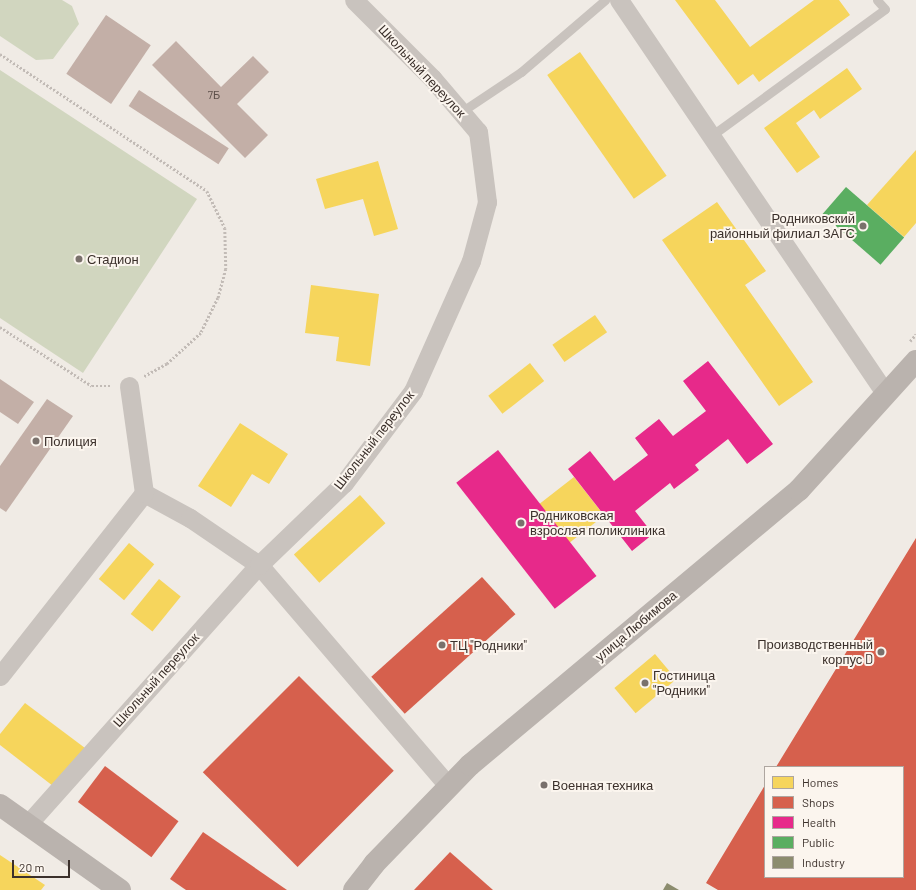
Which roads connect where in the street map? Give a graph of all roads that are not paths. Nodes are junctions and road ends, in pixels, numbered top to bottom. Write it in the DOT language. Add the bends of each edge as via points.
graph roads {
  1 [pos="354,0"];
  2 [pos="605,0"];
  3 [pos="619,0"];
  4 [pos="877,0"];
  5 [pos="461,112"];
  6 [pos="711,136"];
  7 [pos="916,361"];
  8 [pos="129,386"];
  9 [pos="886,394"];
  10 [pos="144,493"];
  11 [pos="259,565"];
  12 [pos="0,676"];
  13 [pos="449,787"];
  14 [pos="0,806"];
  15 [pos="27,825"];
  16 [pos="120,890"];
  17 [pos="354,890"];
  1 -- 5 [label="street, Школьный переулок" via="432,78"];
  2 -- 5 [label="lane" via="522,72"];
  3 -- 6 [label="street"];
  4 -- 6 [label="lane" via="885,9"];
  5 -- 11 [label="street, Школьный переулок" via="478,132 487,202 471,261 414,391 344,483"];
  6 -- 9 [label="street"];
  7 -- 9 [label="main road, улица Любимова"];
  8 -- 10 [label="street"];
  9 -- 13 [label="main road, улица Любимова" via="799,490 470,766"];
  10 -- 11 [label="street" via="190,518"];
  10 -- 12 [label="street"];
  11 -- 13 [label="street"];
  11 -- 15 [label="street, Школьный переулок"];
  13 -- 17 [label="main road, улица Любимова" via="374,864"];
  14 -- 15 [label="main road"];
  15 -- 16 [label="main road"];
}
